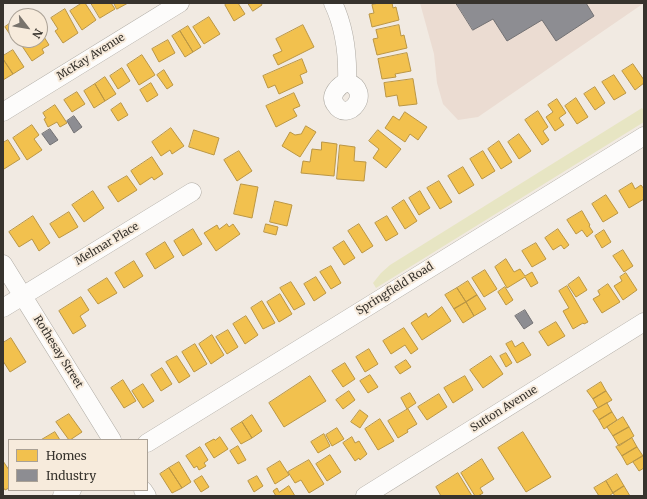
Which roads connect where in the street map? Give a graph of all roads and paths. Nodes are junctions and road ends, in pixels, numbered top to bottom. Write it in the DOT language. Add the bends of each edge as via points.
graph roads {
  1 [pos="180,3"];
  2 [pos="333,3"];
  3 [pos="347,82"];
  4 [pos="3,112"];
  5 [pos="644,136"];
  6 [pos="192,192"];
  7 [pos="3,264"];
  8 [pos="23,296"];
  9 [pos="3,308"];
  10 [pos="644,322"];
  11 [pos="111,439"];
  12 [pos="148,442"];
  13 [pos="365,496"];
  1 -- 4 [label="street, McKay Avenue"];
  2 -- 3 [label="street" via="340,18 345,41"];
  5 -- 12 [label="street, Springfield Road"];
  6 -- 8 [label="street, Melmar Place"];
  7 -- 8 [label="street, Rothesay Street"];
  8 -- 9 [label="street, Melmar Place"];
  8 -- 11 [label="street, Rothesay Street"];
  10 -- 13 [label="street, Sutton Avenue"];
}
